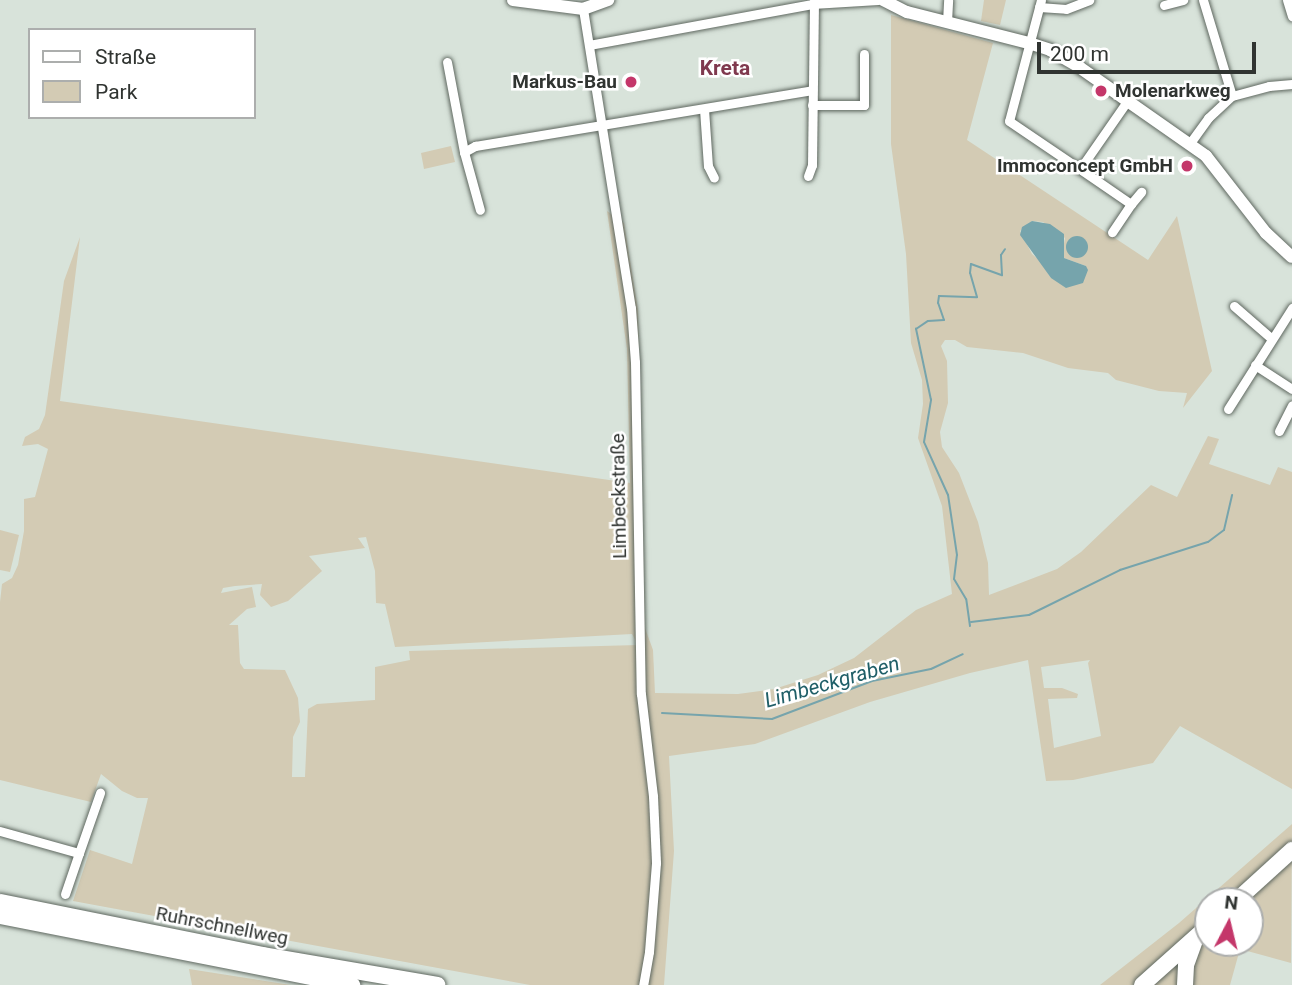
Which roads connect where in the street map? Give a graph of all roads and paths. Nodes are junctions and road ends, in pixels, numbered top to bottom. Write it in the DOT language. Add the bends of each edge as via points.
graph roads {
  1 [pos="513,0"];
  2 [pos="608,0"];
  3 [pos="881,0"];
  4 [pos="948,0"];
  5 [pos="1089,0"];
  6 [pos="1183,0"];
  7 [pos="1203,0"];
  8 [pos="1287,0"];
  9 [pos="813,2"];
  10 [pos="1040,4"];
  11 [pos="1164,5"];
  12 [pos="583,9"];
  13 [pos="1292,16"];
  14 [pos="947,22"];
  15 [pos="1030,43"];
  16 [pos="589,46"];
  17 [pos="864,54"];
  18 [pos="447,62"];
  19 [pos="1292,84"];
  20 [pos="812,90"];
  21 [pos="1232,96"];
  22 [pos="1128,100"];
  23 [pos="812,105"];
  24 [pos="704,109"];
  25 [pos="602,125"];
  26 [pos="1190,143"];
  27 [pos="464,152"];
  28 [pos="1080,169"];
  29 [pos="808,176"];
  30 [pos="714,178"];
  31 [pos="1141,192"];
  32 [pos="1132,204"];
  33 [pos="481,210"];
  34 [pos="1112,232"];
  35 [pos="1292,257"];
  36 [pos="1234,306"];
  37 [pos="1292,308"];
  38 [pos="1271,338"];
  39 [pos="1255,365"];
  40 [pos="1292,389"];
  41 [pos="1292,405"];
  42 [pos="1228,409"];
  43 [pos="1279,431"];
  44 [pos="100,793"];
  45 [pos="0,831"];
  46 [pos="1292,850"];
  47 [pos="79,853"];
  48 [pos="1251,887"];
  49 [pos="65,894"];
  50 [pos="0,902"];
  51 [pos="0,916"];
  52 [pos="1194,939"];
  53 [pos="1194,948"];
  54 [pos="352,985"];
  55 [pos="437,985"];
  56 [pos="643,985"];
  57 [pos="1142,985"];
  58 [pos="1185,985"];
  1 -- 12 [label="street"];
  2 -- 12 [label="street"];
  3 -- 9 [label="street"];
  3 -- 14 [label="street"];
  4 -- 14 [label="street"];
  5 -- 10 [label="street" via="1066,9"];
  6 -- 11 [label="street"];
  7 -- 21 [label="street"];
  8 -- 13 [label="street"];
  9 -- 16 [label="street"];
  9 -- 20 [label="street"];
  10 -- 15 [label="street"];
  12 -- 16 [label="street, Limbeckstraße"];
  14 -- 15 [label="street"];
  15 -- 22 [label="street" via="1050,50"];
  15 -- 28 [label="street" via="1009,121"];
  16 -- 25 [label="street, Limbeckstraße"];
  17 -- 23 [label="street" via="864,105"];
  18 -- 27 [label="street"];
  19 -- 21 [label="street"];
  20 -- 23 [label="street"];
  20 -- 24 [label="street"];
  21 -- 26 [label="street"];
  22 -- 26 [label="street"];
  22 -- 28 [label="street"];
  23 -- 29 [label="street"];
  24 -- 25 [label="street"];
  24 -- 30 [label="street" via="708,166"];
  25 -- 27 [label="street" via="475,146"];
  25 -- 56 [label="street, Limbeckstraße" via="635,362 641,694 656,863"];
  26 -- 35 [label="street"];
  27 -- 33 [label="street"];
  28 -- 32 [label="street"];
  31 -- 32 [label="street"];
  32 -- 34 [label="street"];
  36 -- 38 [label="street"];
  37 -- 38 [label="street"];
  38 -- 39 [label="street"];
  39 -- 40 [label="street"];
  39 -- 42 [label="street"];
  41 -- 43 [label="street"];
  44 -- 47 [label="street"];
  45 -- 47 [label="street"];
  46 -- 48 [label="highway"];
  47 -- 49 [label="street"];
  50 -- 55 [label="highway, Ruhrschnellweg" via="202,944"];
  51 -- 54 [label="highway, Ruhrschnellweg"];
  52 -- 57 [label="highway"];
  53 -- 58 [label="highway" via="1185,965"];
}
